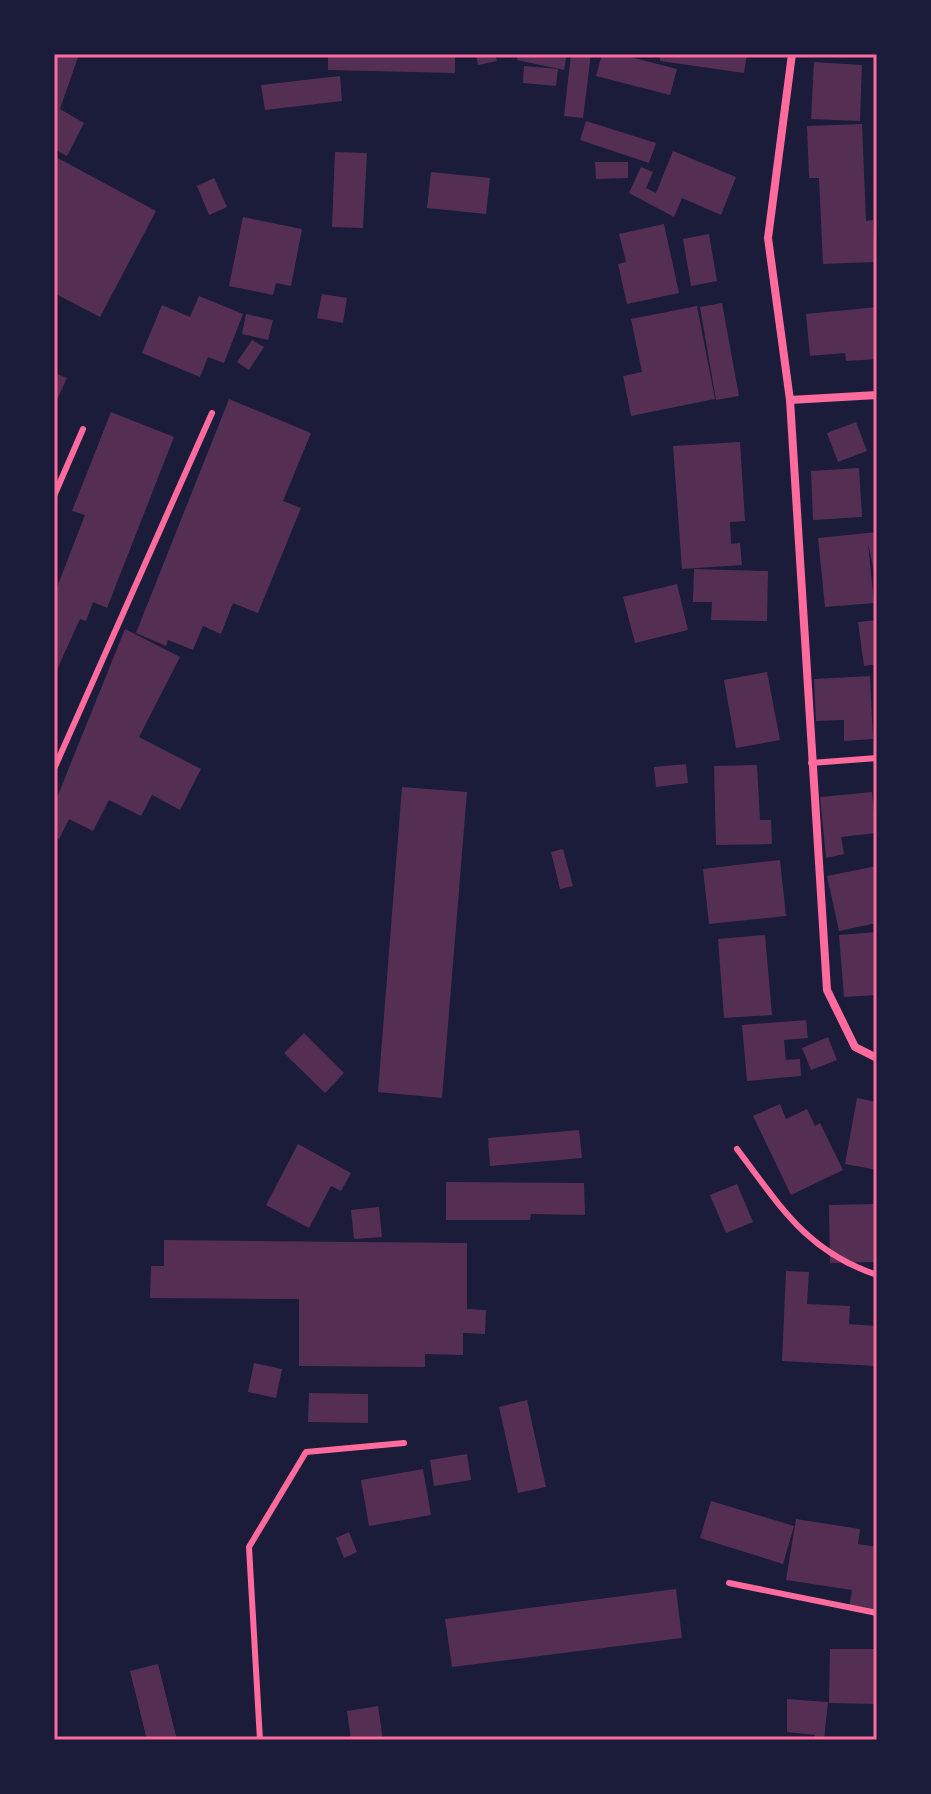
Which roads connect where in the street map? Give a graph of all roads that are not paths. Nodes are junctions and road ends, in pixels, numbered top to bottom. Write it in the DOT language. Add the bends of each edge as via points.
graph roads {
  1 [pos="792,54"];
  2 [pos="877,395"];
  3 [pos="790,400"];
  4 [pos="212,413"];
  5 [pos="83,429"];
  6 [pos="54,496"];
  7 [pos="877,758"];
  8 [pos="811,763"];
  9 [pos="54,769"];
  10 [pos="877,1058"];
  11 [pos="737,1149"];
  12 [pos="877,1275"];
  13 [pos="404,1443"];
  14 [pos="729,1583"];
  15 [pos="877,1613"];
  16 [pos="260,1740"];
  1 -- 3 [label="street" via="768,238"];
  2 -- 3 [label="street"];
  3 -- 8 [label="street"];
  4 -- 9 [label="lane"];
  5 -- 6 [label="lane"];
  7 -- 8 [label="lane"];
  8 -- 10 [label="street" via="827,990 855,1047"];
  11 -- 12 [label="lane" via="797,1229 843,1263"];
  13 -- 16 [label="lane" via="306,1452 249,1547"];
  14 -- 15 [label="lane"];
}
